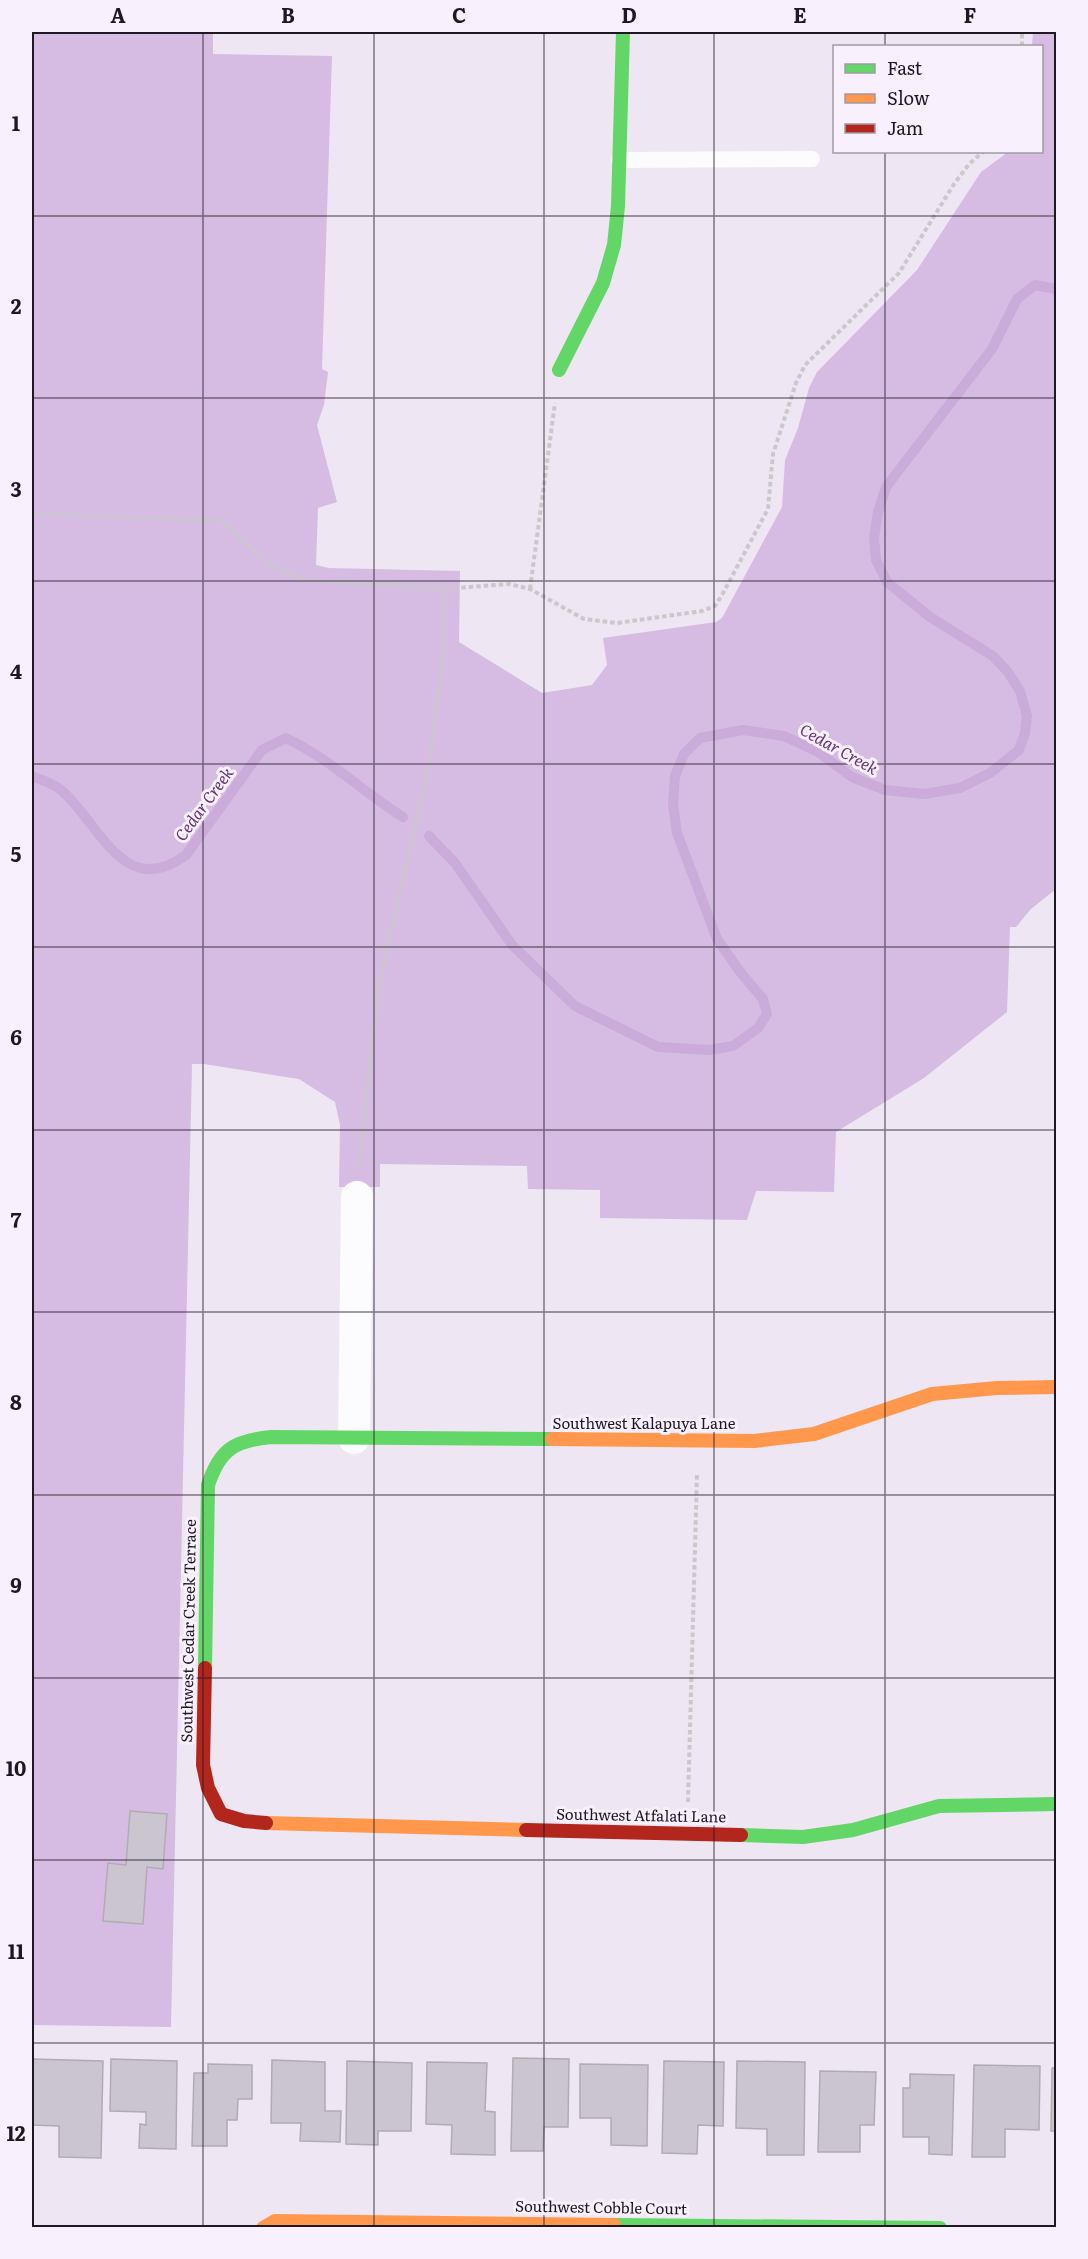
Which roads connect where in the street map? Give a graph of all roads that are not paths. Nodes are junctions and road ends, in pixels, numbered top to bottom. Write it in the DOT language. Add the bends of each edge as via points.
graph roads {
  1 [pos="622,32"];
  2 [pos="812,159"];
  3 [pos="619,160"];
  4 [pos="559,370"];
  5 [pos="357,1197"];
  6 [pos="1056,1387"];
  7 [pos="354,1438"];
  8 [pos="227,1450"];
  9 [pos="1056,1804"];
  10 [pos="221,1814"];
  11 [pos="263,2228"];
  12 [pos="940,2228"];
  1 -- 3 [label="street"];
  2 -- 3 [label="lane"];
  3 -- 4 [label="street" via="618,206 609,264"];
  5 -- 7 [label="street"];
  6 -- 7 [label="street, Southwest Kalapuya Lane" via="932,1394 814,1434 754,1441"];
  7 -- 8 [label="street, Southwest Kalapuya Lane" via="248,1439"];
  8 -- 10 [label="street, Southwest Cedar Creek Terrace" via="214,1466 208,1485 203,1753 208,1788"];
  9 -- 10 [label="street, Southwest Atfalati Lane" via="939,1806 852,1830 803,1837 271,1824"];
  11 -- 12 [label="street, Southwest Cobble Court" via="275,2221"];
}
